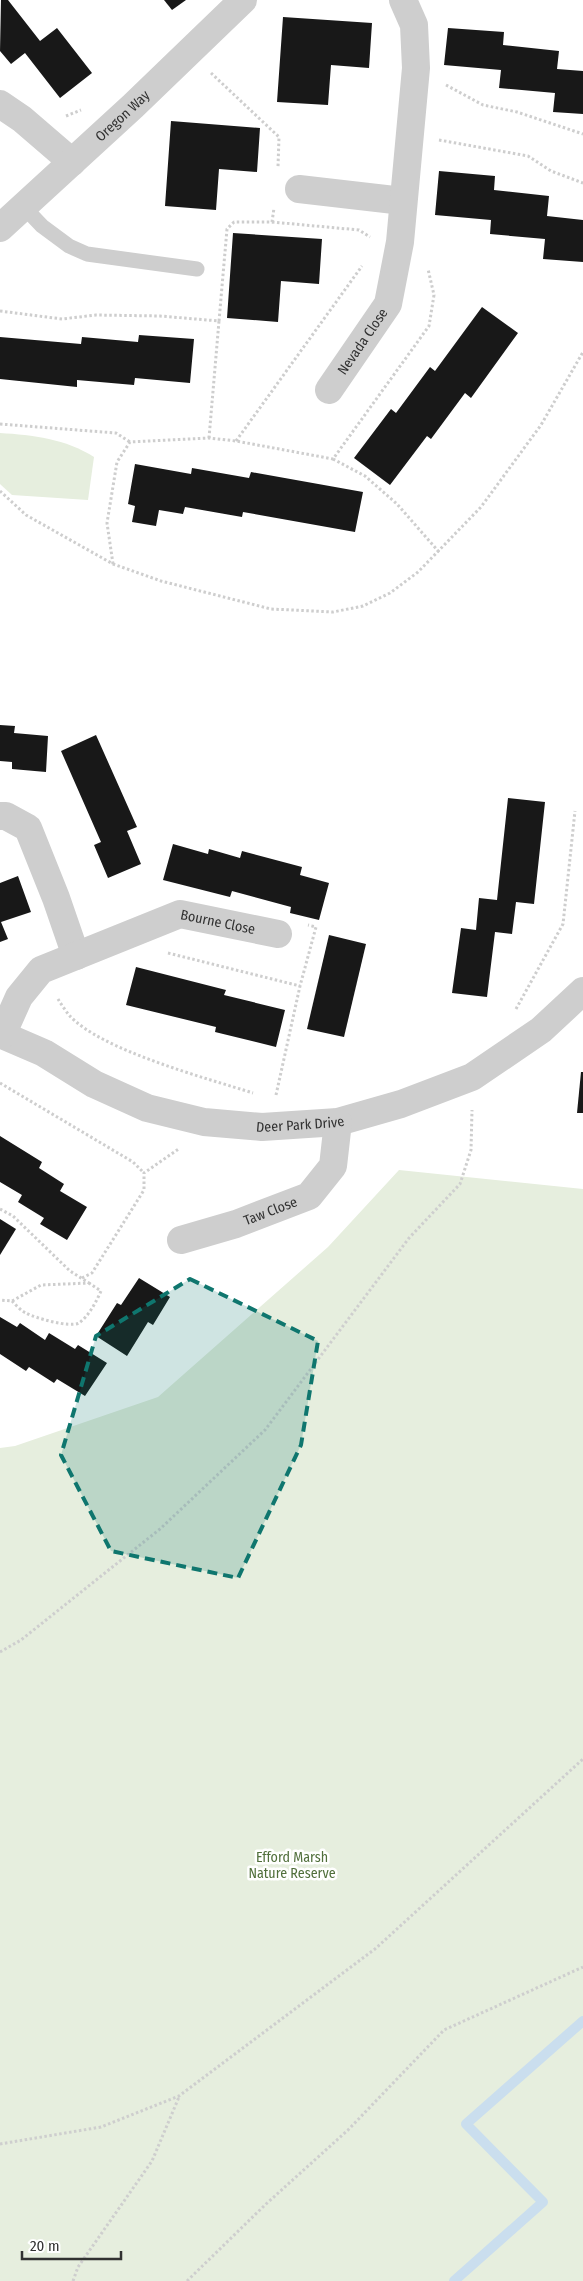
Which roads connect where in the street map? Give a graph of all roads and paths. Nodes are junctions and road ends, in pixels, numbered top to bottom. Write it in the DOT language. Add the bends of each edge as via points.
graph roads {
  1 [pos="243,0"];
  2 [pos="402,0"];
  3 [pos="189,52"];
  4 [pos="416,68"];
  5 [pos="0,104"];
  6 [pos="88,107"];
  7 [pos="62,117"];
  8 [pos="583,134"];
  9 [pos="410,136"];
  10 [pos="72,162"];
  11 [pos="278,170"];
  12 [pos="583,183"];
  13 [pos="299,189"];
  14 [pos="403,201"];
  15 [pos="274,205"];
  16 [pos="23,206"];
  17 [pos="272,222"];
  18 [pos="0,228"];
  19 [pos="390,242"];
  20 [pos="196,269"];
  21 [pos="0,312"];
  22 [pos="219,321"];
  23 [pos="583,352"];
  24 [pos="328,390"];
  25 [pos="0,424"];
  26 [pos="236,441"];
  27 [pos="130,442"];
  28 [pos="333,459"];
  29 [pos="0,491"];
  30 [pos="439,552"];
  31 [pos="113,564"];
  32 [pos="575,811"];
  33 [pos="0,816"];
  34 [pos="146,927"];
  35 [pos="278,934"];
  36 [pos="76,956"];
  37 [pos="41,970"];
  38 [pos="583,991"];
  39 [pos="514,1016"];
  40 [pos="1,1034"];
  41 [pos="472,1077"];
  42 [pos="0,1083"];
  43 [pos="257,1095"];
  44 [pos="338,1122"];
  45 [pos="222,1124"];
  46 [pos="269,1127"];
  47 [pos="144,1174"];
  48 [pos="0,1209"];
  49 [pos="181,1240"];
  50 [pos="82,1278"];
  51 [pos="89,1283"];
  52 [pos="0,1300"];
  53 [pos="12,1300"];
  54 [pos="0,1652"];
  55 [pos="583,1759"];
  56 [pos="583,1967"];
  57 [pos="179,2096"];
  58 [pos="0,2144"];
  59 [pos="72,2281"];
  60 [pos="187,2281"];
  1 -- 3 [label="street, Oregon Way"];
  2 -- 4 [label="street, Nevada Close" via="414,25"];
  3 -- 10 [label="street, Oregon Way"];
  3 -- 11 [label="path" via="279,137"];
  4 -- 8 [label="path" via="483,105 517,112"];
  4 -- 9 [label="street, Nevada Close"];
  5 -- 10 [label="street"];
  6 -- 7 [label="path"];
  9 -- 12 [label="path" via="528,156 551,171"];
  9 -- 14 [label="street, Nevada Close"];
  10 -- 16 [label="street, Oregon Way"];
  13 -- 14 [label="street"];
  14 -- 19 [label="street, Nevada Close"];
  15 -- 17 [label="path"];
  16 -- 18 [label="street, Oregon Way"];
  16 -- 20 [label="lane" via="42,226 69,246 87,254"];
  17 -- 19 [label="path" via="359,230"];
  17 -- 22 [label="path" via="234,222 227,229"];
  19 -- 24 [label="street, Nevada Close" via="388,304"];
  19 -- 26 [label="path"];
  21 -- 22 [label="path" via="62,319 133,315"];
  22 -- 27 [label="path" via="209,438"];
  23 -- 30 [label="path" via="541,425 481,507"];
  25 -- 27 [label="path" via="116,433"];
  27 -- 31 [label="path" via="117,462 107,523"];
  28 -- 30 [label="path" via="372,482 397,504"];
  29 -- 31 [label="path" via="26,515"];
  30 -- 31 [label="path" via="390,593 363,606 332,612 271,609 162,581"];
  32 -- 39 [label="path" via="563,924"];
  33 -- 36 [label="street" via="28,828"];
  34 -- 35 [label="street, Bourne Close" via="180,914"];
  34 -- 36 [label="street, Bourne Close"];
  34 -- 46 [label="path" via="148,948 300,986"];
  36 -- 37 [label="street, Bourne Close"];
  37 -- 40 [label="street, Bourne Close" via="19,997"];
  37 -- 43 [label="path" via="69,1015 106,1040 133,1053"];
  38 -- 41 [label="street, Deer Park Drive" via="541,1030"];
  40 -- 45 [label="street, Deer Park Drive" via="44,1053 94,1084 147,1108"];
  41 -- 44 [label="street, Deer Park Drive" via="401,1104"];
  41 -- 54 [label="path" via="472,1150 460,1184 409,1238 264,1430 160,1530 21,1640"];
  42 -- 47 [label="path" via="133,1162"];
  44 -- 46 [label="street, Deer Park Drive"];
  44 -- 49 [label="street, Taw Close" via="333,1166 309,1196 236,1224"];
  45 -- 46 [label="street, Deer Park Drive"];
  45 -- 47 [label="path" via="190,1140"];
  47 -- 50 [label="path" via="144,1190 92,1273"];
  48 -- 50 [label="path"];
  50 -- 51 [label="path"];
  51 -- 53 [label="path" via="41,1285"];
  51 -- 53 [label="path" via="101,1291 79,1323 71,1325 25,1313"];
  52 -- 53 [label="path"];
  55 -- 57 [label="path" via="375,1949"];
  56 -- 60 [label="path" via="444,2030 348,2130"];
  57 -- 58 [label="path" via="101,2126"];
  57 -- 59 [label="path" via="152,2162 78,2267"];
}
